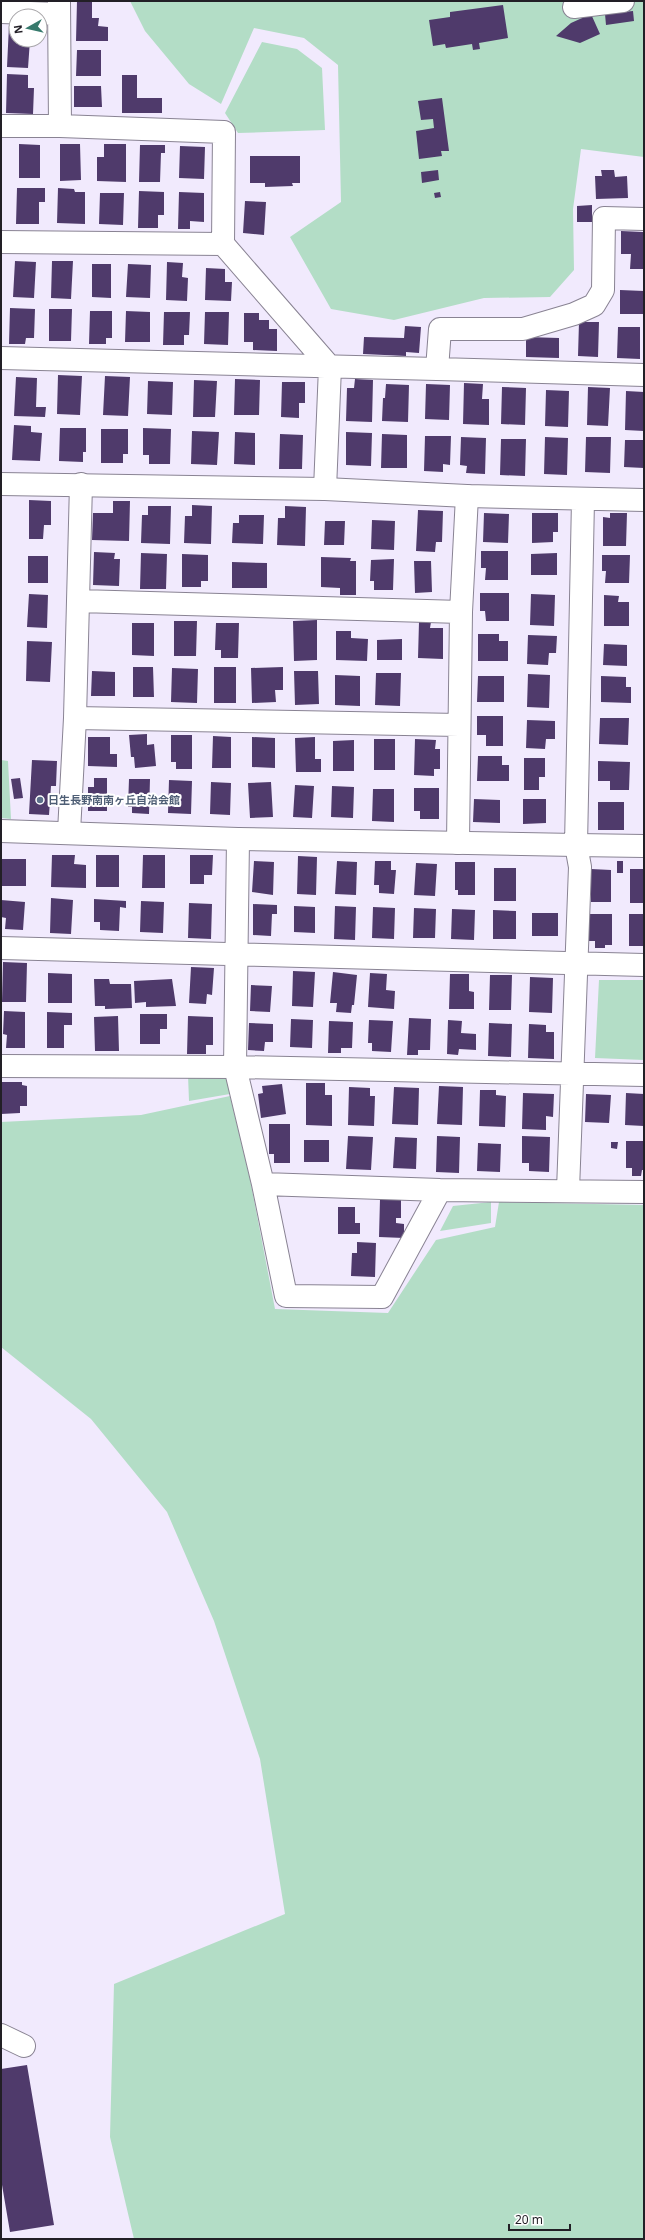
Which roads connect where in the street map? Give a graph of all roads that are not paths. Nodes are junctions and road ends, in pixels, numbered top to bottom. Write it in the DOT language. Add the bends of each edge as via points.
graph roads {
  1 [pos="623,1"];
  2 [pos="59,8"];
  3 [pos="574,8"];
  4 [pos="1,12"];
  5 [pos="1,126"];
  6 [pos="60,126"];
  7 [pos="644,219"];
  8 [pos="1,242"];
  9 [pos="223,244"];
  10 [pos="1,358"];
  11 [pos="330,367"];
  12 [pos="437,369"];
  13 [pos="644,375"];
  14 [pos="1,484"];
  15 [pos="81,484"];
  16 [pos="325,489"];
  17 [pos="467,496"];
  18 [pos="583,500"];
  19 [pos="644,500"];
  20 [pos="79,601"];
  21 [pos="461,612"];
  22 [pos="75,718"];
  23 [pos="459,725"];
  24 [pos="1,831"];
  25 [pos="69,832"];
  26 [pos="238,839"];
  27 [pos="458,843"];
  28 [pos="576,845"];
  29 [pos="644,846"];
  30 [pos="1,948"];
  31 [pos="237,954"];
  32 [pos="577,964"];
  33 [pos="644,965"];
  34 [pos="1,1066"];
  35 [pos="235,1067"];
  36 [pos="573,1074"];
  37 [pos="644,1075"];
  38 [pos="263,1184"];
  39 [pos="440,1190"];
  40 [pos="568,1190"];
  41 [pos="644,1192"];
  42 [pos="1,2035"];
  43 [pos="24,2046"];
  1 -- 3 [label="street"];
  2 -- 4 [label="street"];
  2 -- 6 [label="street"];
  5 -- 6 [label="street"];
  6 -- 9 [label="street" via="224,132"];
  7 -- 12 [label="street" via="604,218 603,290 594,305 574,314 523,329 440,329"];
  8 -- 9 [label="street"];
  9 -- 11 [label="street"];
  10 -- 11 [label="street"];
  11 -- 12 [label="street"];
  11 -- 16 [label="street"];
  12 -- 13 [label="street"];
  14 -- 15 [label="street"];
  15 -- 16 [label="street"];
  15 -- 20 [label="street"];
  16 -- 17 [label="street"];
  17 -- 18 [label="street"];
  17 -- 21 [label="street"];
  18 -- 19 [label="street"];
  18 -- 28 [label="street"];
  20 -- 21 [label="street"];
  20 -- 22 [label="street"];
  21 -- 23 [label="street"];
  22 -- 23 [label="street"];
  22 -- 25 [label="street"];
  23 -- 27 [label="street"];
  24 -- 25 [label="street"];
  25 -- 26 [label="street"];
  26 -- 27 [label="street"];
  26 -- 31 [label="street"];
  27 -- 28 [label="street"];
  28 -- 29 [label="street"];
  28 -- 32 [label="street" via="580,867"];
  30 -- 31 [label="street"];
  31 -- 32 [label="street"];
  31 -- 35 [label="street"];
  32 -- 33 [label="street"];
  32 -- 36 [label="street"];
  34 -- 35 [label="street"];
  35 -- 36 [label="street"];
  35 -- 38 [label="street"];
  36 -- 37 [label="street"];
  36 -- 40 [label="street"];
  38 -- 39 [label="street"];
  38 -- 39 [label="street" via="286,1296 382,1298"];
  39 -- 40 [label="street"];
  40 -- 41 [label="street"];
  42 -- 43 [label="street"];
}
